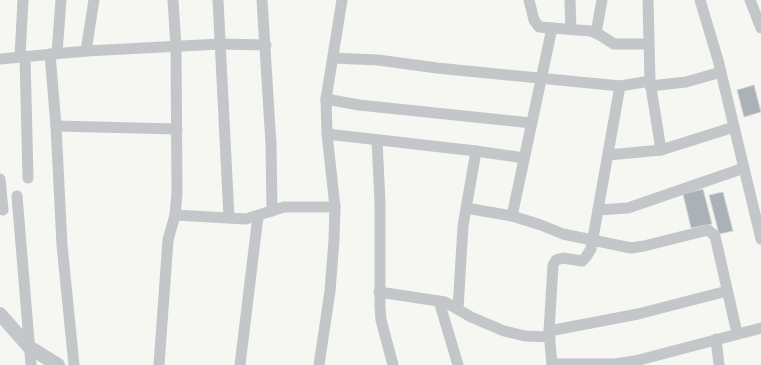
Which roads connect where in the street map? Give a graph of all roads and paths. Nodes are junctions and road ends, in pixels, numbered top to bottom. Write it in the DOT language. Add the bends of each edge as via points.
graph roads {
  1 [pos="23,0"];
  2 [pos="61,0"];
  3 [pos="94,0"];
  4 [pos="173,0"];
  5 [pos="218,0"];
  6 [pos="262,0"];
  7 [pos="342,0"];
  8 [pos="529,0"];
  9 [pos="570,0"];
  10 [pos="602,0"];
  11 [pos="648,0"];
  12 [pos="700,0"];
  13 [pos="750,0"];
  14 [pos="758,14"];
  15 [pos="552,28"];
  16 [pos="571,28"];
  17 [pos="761,28"];
  18 [pos="596,33"];
  19 [pos="220,44"];
  20 [pos="649,44"];
  21 [pos="266,45"];
  22 [pos="176,47"];
  23 [pos="86,51"];
  24 [pos="53,54"];
  25 [pos="23,56"];
  26 [pos="333,58"];
  27 [pos="0,59"];
  28 [pos="721,72"];
  29 [pos="542,78"];
  30 [pos="650,84"];
  31 [pos="620,86"];
  32 [pos="326,99"];
  33 [pos="532,123"];
  34 [pos="56,126"];
  35 [pos="734,127"];
  36 [pos="177,129"];
  37 [pos="326,134"];
  38 [pos="377,140"];
  39 [pos="661,150"];
  40 [pos="476,151"];
  41 [pos="608,155"];
  42 [pos="524,158"];
  43 [pos="744,168"];
  44 [pos="28,178"];
  45 [pos="0,179"];
  46 [pos="17,196"];
  47 [pos="335,207"];
  48 [pos="466,208"];
  49 [pos="3,210"];
  50 [pos="598,210"];
  51 [pos="272,211"];
  52 [pos="758,213"];
  53 [pos="175,215"];
  54 [pos="258,216"];
  55 [pos="512,216"];
  56 [pos="229,218"];
  57 [pos="761,239"];
  58 [pos="593,241"];
  59 [pos="727,291"];
  60 [pos="379,292"];
  61 [pos="439,301"];
  62 [pos="458,309"];
  63 [pos="0,314"];
  64 [pos="761,328"];
  65 [pos="737,333"];
  66 [pos="550,334"];
  67 [pos="716,339"];
  68 [pos="29,347"];
  69 [pos="31,365"];
  70 [pos="58,365"];
  71 [pos="74,365"];
  72 [pos="159,365"];
  73 [pos="240,365"];
  74 [pos="319,365"];
  75 [pos="393,365"];
  76 [pos="458,365"];
  77 [pos="552,365"];
  78 [pos="719,365"];
  1 -- 25 [label="street"];
  2 -- 24 [label="street"];
  3 -- 23 [label="street"];
  4 -- 22 [label="street"];
  5 -- 19 [label="street"];
  6 -- 21 [label="street"];
  7 -- 26 [label="street"];
  8 -- 15 [label="street" via="536,24 539,27"];
  9 -- 16 [label="street"];
  10 -- 18 [label="street"];
  11 -- 20 [label="street"];
  12 -- 28 [label="street"];
  13 -- 14 [label="street"];
  14 -- 17 [label="street"];
  15 -- 16 [label="street"];
  15 -- 29 [label="street"];
  16 -- 18 [label="street"];
  18 -- 20 [label="street" via="614,44"];
  19 -- 21 [label="street"];
  19 -- 22 [label="street"];
  19 -- 56 [label="street"];
  20 -- 30 [label="street"];
  21 -- 51 [label="street"];
  22 -- 23 [label="street"];
  22 -- 36 [label="street"];
  23 -- 24 [label="street"];
  24 -- 25 [label="street"];
  24 -- 34 [label="street"];
  25 -- 27 [label="street"];
  25 -- 44 [label="street"];
  26 -- 29 [label="street" via="378,60"];
  26 -- 32 [label="street"];
  28 -- 30 [label="street" via="686,82"];
  28 -- 35 [label="street"];
  29 -- 31 [label="street"];
  29 -- 33 [label="street"];
  30 -- 31 [label="street"];
  30 -- 39 [label="street"];
  31 -- 41 [label="street"];
  32 -- 33 [label="street"];
  32 -- 37 [label="street"];
  33 -- 42 [label="street"];
  34 -- 36 [label="street"];
  34 -- 71 [label="street" via="62,245"];
  35 -- 39 [label="street"];
  35 -- 43 [label="street"];
  36 -- 53 [label="street"];
  37 -- 38 [label="street"];
  37 -- 47 [label="street"];
  38 -- 40 [label="street"];
  38 -- 60 [label="street" via="380,203"];
  39 -- 41 [label="street"];
  40 -- 42 [label="street"];
  40 -- 48 [label="street"];
  41 -- 50 [label="street"];
  42 -- 55 [label="street"];
  43 -- 50 [label="street" via="628,208"];
  43 -- 52 [label="street"];
  45 -- 49 [label="street"];
  46 -- 68 [label="street"];
  47 -- 51 [label="street" via="284,207"];
  47 -- 74 [label="street" via="330,291"];
  48 -- 55 [label="street"];
  48 -- 62 [label="street"];
  50 -- 58 [label="street"];
  51 -- 54 [label="street"];
  52 -- 57 [label="street"];
  53 -- 56 [label="street"];
  53 -- 72 [label="street" via="168,240"];
  54 -- 56 [label="street" via="246,219"];
  54 -- 73 [label="street"];
  55 -- 58 [label="street" via="563,234"];
  58 -- 59 [label="street" via="631,248 708,230 715,236"];
  58 -- 66 [label="street" via="582,261 563,258 556,260 553,265"];
  59 -- 65 [label="street"];
  59 -- 66 [label="street"];
  60 -- 61 [label="street"];
  60 -- 75 [label="street" via="381,320"];
  61 -- 62 [label="street"];
  61 -- 76 [label="street"];
  62 -- 66 [label="street" via="504,331 525,336"];
  63 -- 68 [label="street"];
  64 -- 65 [label="street"];
  65 -- 67 [label="street"];
  66 -- 77 [label="street"];
  67 -- 77 [label="street" via="635,361"];
  67 -- 78 [label="street"];
  68 -- 69 [label="street"];
  68 -- 70 [label="street"];
}
